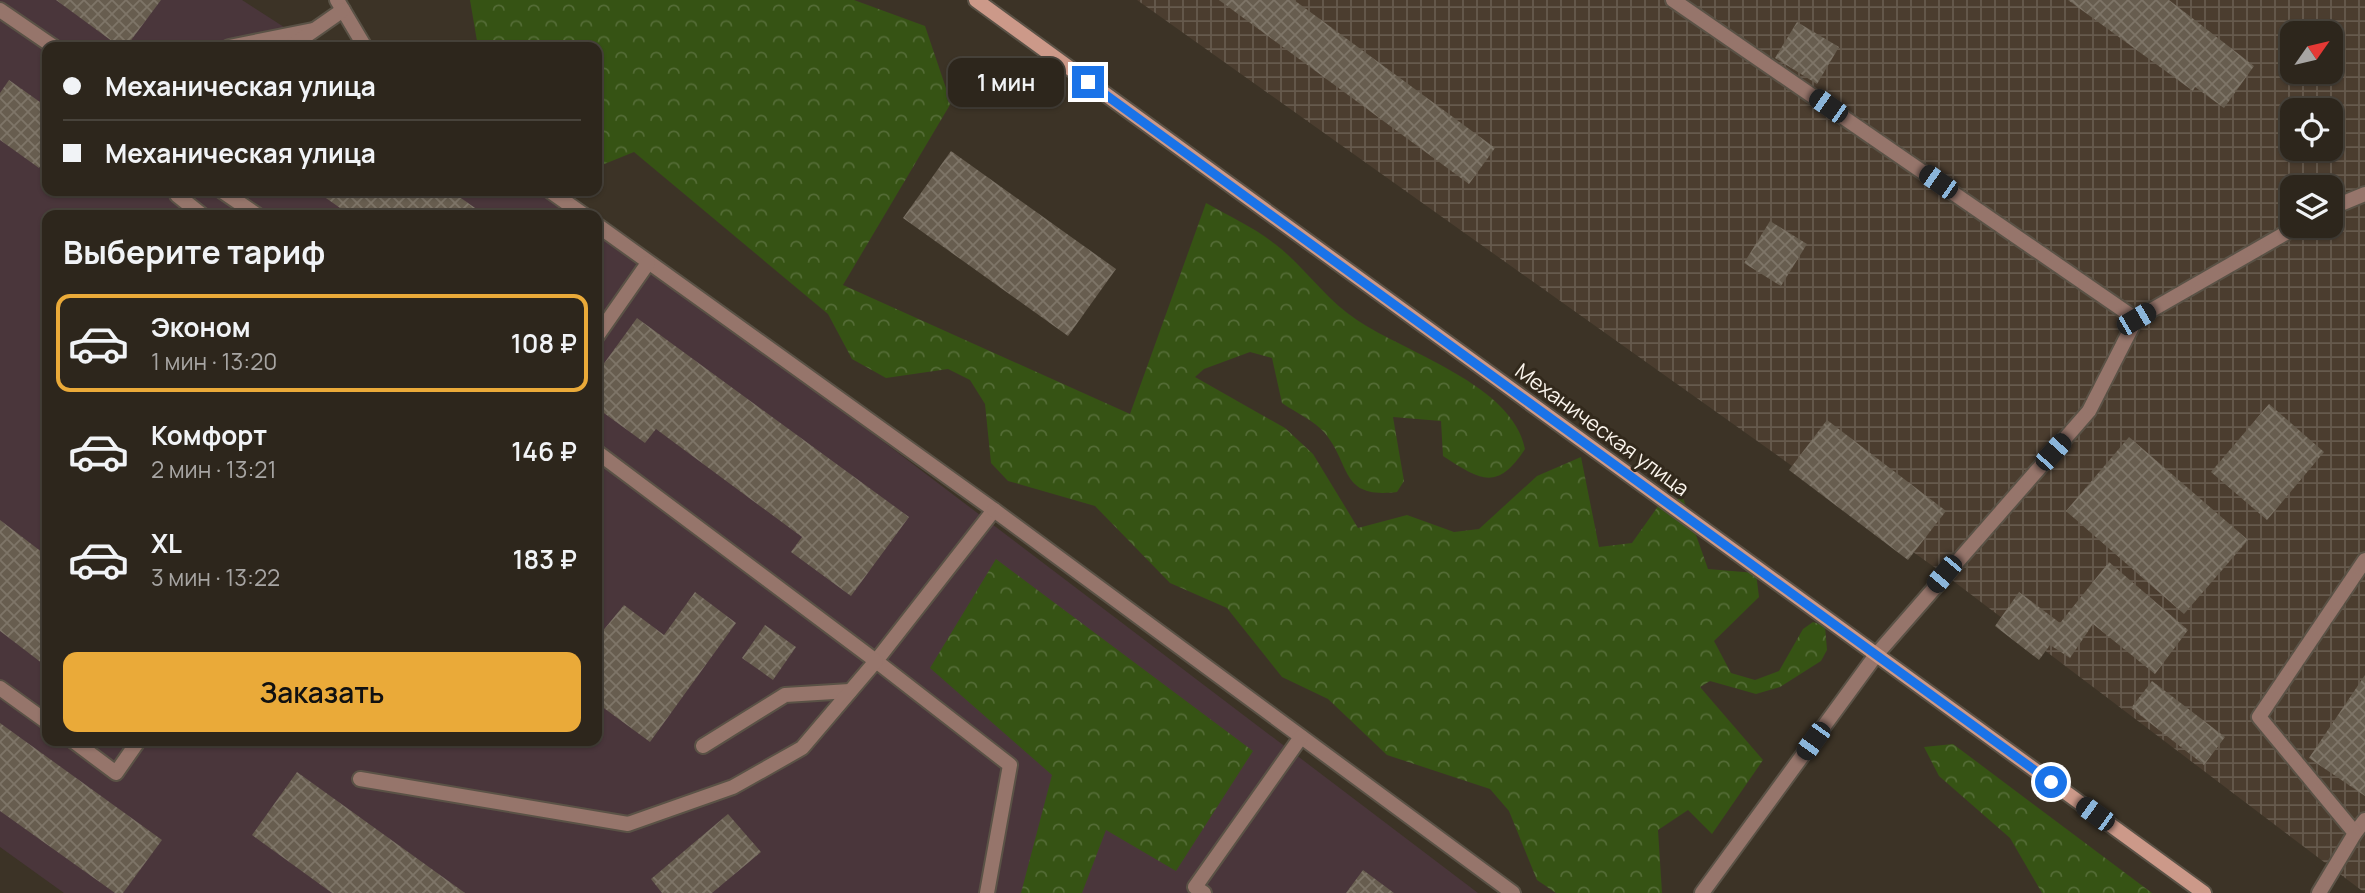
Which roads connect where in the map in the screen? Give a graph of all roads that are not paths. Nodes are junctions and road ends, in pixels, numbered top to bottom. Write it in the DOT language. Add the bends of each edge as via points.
graph roads {
  1 [pos="976,0"];
  2 [pos="1673,0"];
  3 [pos="340,5"];
  4 [pos="0,10"];
  5 [pos="313,30"];
  6 [pos="47,42"];
  7 [pos="254,42"];
  8 [pos="297,42"];
  9 [pos="362,42"];
  10 [pos="2365,194"];
  11 [pos="178,196"];
  12 [pos="229,196"];
  13 [pos="557,196"];
  14 [pos="2343,203"];
  15 [pos="196,210"];
  16 [pos="250,210"];
  17 [pos="577,210"];
  18 [pos="602,229"];
  19 [pos="2280,236"];
  20 [pos="648,263"];
  21 [pos="2136,319"];
  22 [pos="602,330"];
  23 [pos="602,456"];
  24 [pos="994,510"];
  25 [pos="2365,560"];
  26 [pos="1876,655"];
  27 [pos="876,661"];
  28 [pos="0,688"];
  29 [pos="850,691"];
  30 [pos="42,718"];
  31 [pos="1301,737"];
  32 [pos="80,746"];
  33 [pos="135,746"];
  34 [pos="703,746"];
  35 [pos="360,779"];
  36 [pos="2365,820"];
  37 [pos="2355,833"];
  38 [pos="987,893"];
  39 [pos="1204,893"];
  40 [pos="1513,893"];
  41 [pos="1702,893"];
  42 [pos="2204,893"];
  43 [pos="2319,893"];
  1 -- 26 [label="street, Механическая улица"];
  2 -- 21 [label="lane"];
  3 -- 5 [label="lane"];
  3 -- 9 [label="lane"];
  4 -- 6 [label="lane"];
  5 -- 7 [label="lane"];
  5 -- 8 [label="lane"];
  10 -- 14 [label="lane"];
  11 -- 15 [label="lane"];
  12 -- 16 [label="lane"];
  13 -- 17 [label="lane"];
  18 -- 20 [label="lane"];
  19 -- 21 [label="lane"];
  20 -- 22 [label="lane"];
  20 -- 24 [label="lane"];
  21 -- 26 [label="lane" via="2089,411"];
  23 -- 27 [label="lane"];
  24 -- 27 [label="lane"];
  24 -- 31 [label="lane"];
  25 -- 37 [label="lane" via="2259,717"];
  26 -- 41 [label="lane"];
  26 -- 42 [label="street, Механическая улица"];
  27 -- 29 [label="lane"];
  27 -- 38 [label="lane" via="1010,765"];
  28 -- 30 [label="lane"];
  29 -- 34 [label="lane" via="785,695"];
  29 -- 35 [label="lane" via="802,748 733,788 628,824"];
  31 -- 39 [label="lane" via="1195,887"];
  31 -- 40 [label="lane"];
  32 -- 33 [label="lane" via="116,772"];
  36 -- 37 [label="lane"];
  37 -- 43 [label="lane"];
}
